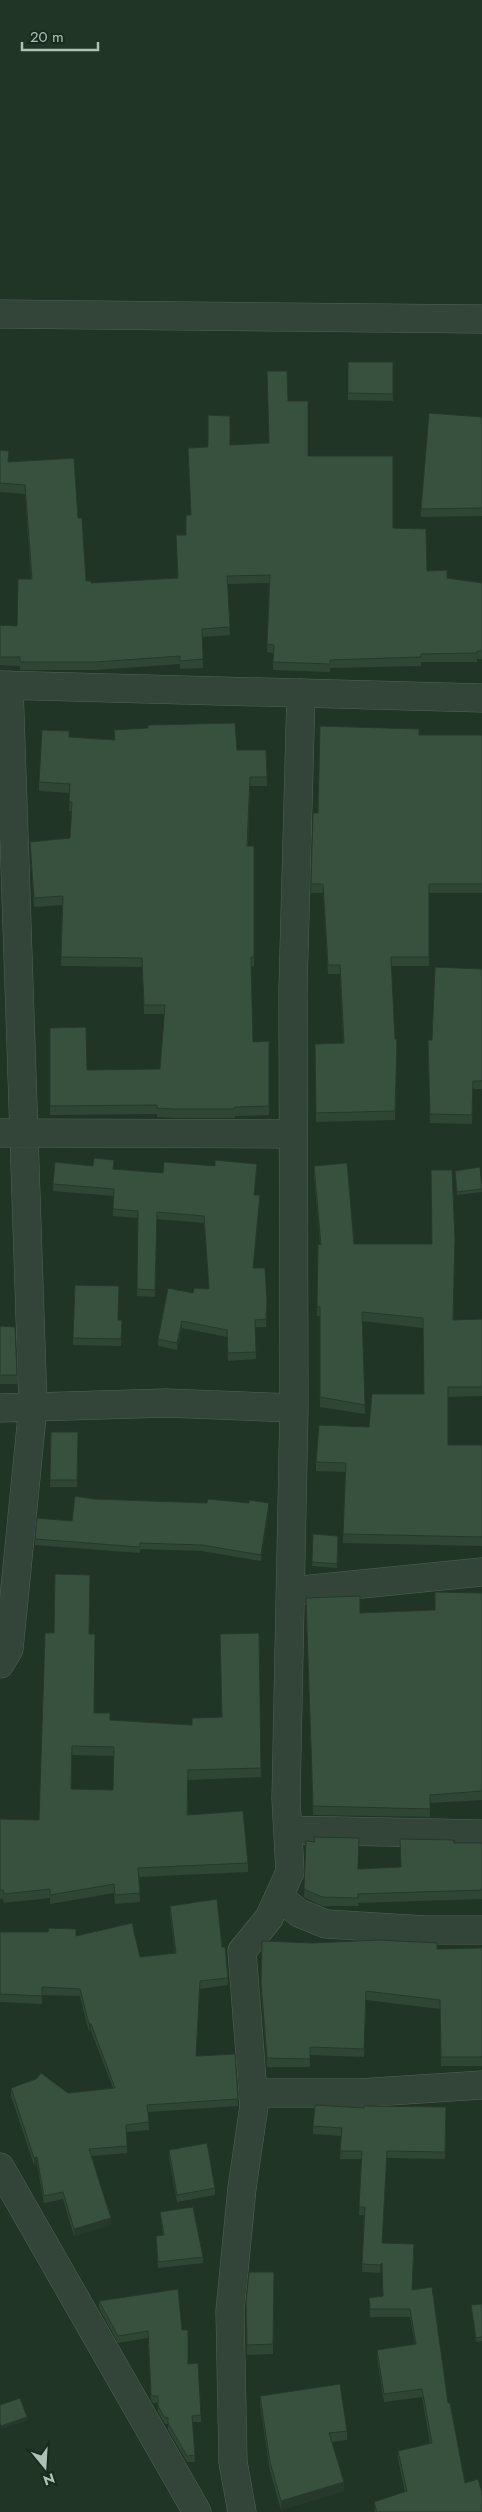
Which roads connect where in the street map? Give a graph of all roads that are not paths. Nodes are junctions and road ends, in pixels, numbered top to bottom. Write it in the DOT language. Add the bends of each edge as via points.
graph roads {
  1 [pos="0,314"];
  2 [pos="482,319"];
  3 [pos="4,685"];
  4 [pos="301,693"];
  5 [pos="482,698"];
  6 [pos="12,1132"];
  7 [pos="294,1134"];
  8 [pos="33,1406"];
  9 [pos="0,1408"];
  10 [pos="294,1408"];
  11 [pos="482,1572"];
  12 [pos="292,1591"];
  13 [pos="0,1664"];
  14 [pos="288,1830"];
  15 [pos="482,1834"];
  16 [pos="279,1897"];
  17 [pos="482,1930"];
  18 [pos="482,2085"];
  19 [pos="252,2093"];
  20 [pos="0,2167"];
  21 [pos="197,2512"];
  22 [pos="242,2512"];
  1 -- 2 [label="street"];
  3 -- 4 [label="street"];
  3 -- 6 [label="street"];
  4 -- 5 [label="street"];
  4 -- 7 [label="street" via="293,989"];
  6 -- 7 [label="street"];
  6 -- 8 [label="street"];
  7 -- 10 [label="street"];
  8 -- 9 [label="street"];
  8 -- 10 [label="street" via="166,1403"];
  8 -- 13 [label="street" via="9,1649"];
  10 -- 12 [label="street"];
  11 -- 12 [label="street"];
  12 -- 14 [label="street" via="286,1799"];
  14 -- 15 [label="street"];
  14 -- 16 [label="street" via="290,1872"];
  16 -- 17 [label="street" via="299,1913 326,1924"];
  16 -- 19 [label="street" via="269,1918 242,1951"];
  18 -- 19 [label="street" via="359,2093"];
  19 -- 22 [label="street" via="254,2106 230,2311 233,2462"];
  20 -- 21 [label="street"];
}
